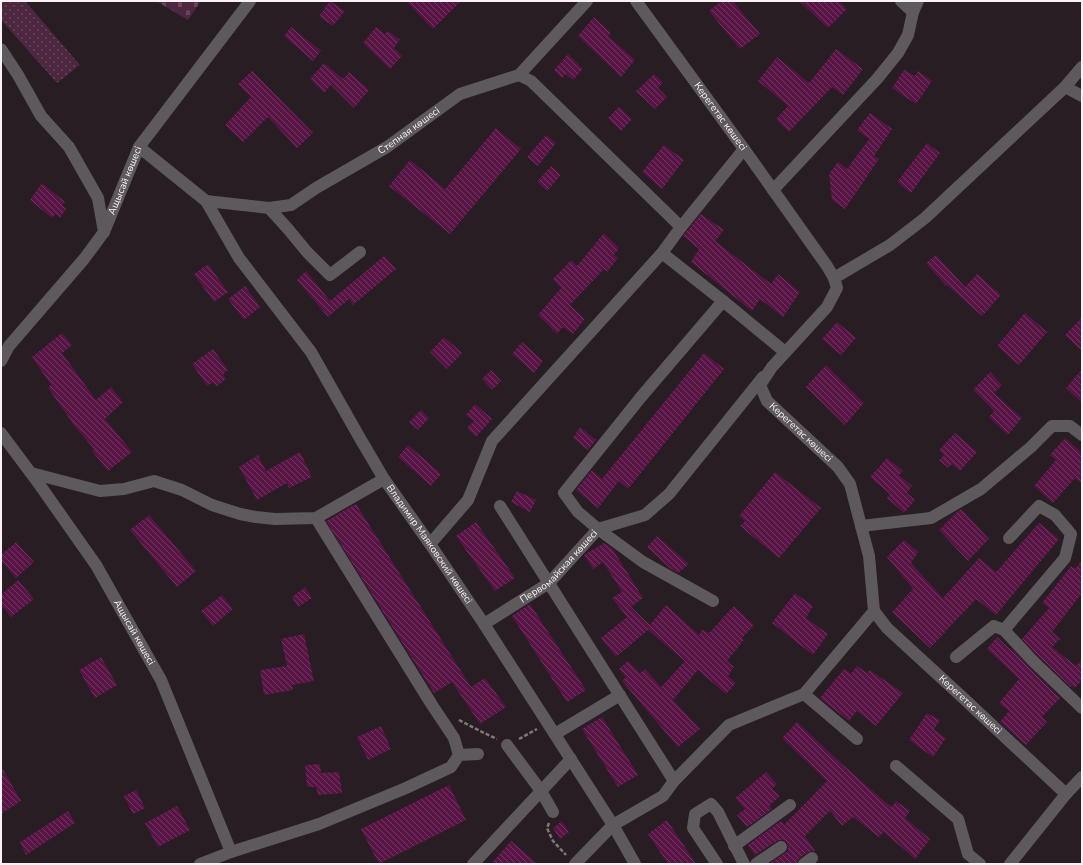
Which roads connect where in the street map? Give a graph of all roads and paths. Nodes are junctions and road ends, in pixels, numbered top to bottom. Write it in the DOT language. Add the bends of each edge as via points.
graph roads {
  1 [pos="250,1"];
  2 [pos="587,1"];
  3 [pos="636,1"];
  4 [pos="901,1"];
  5 [pos="916,6"];
  6 [pos="1,49"];
  7 [pos="1082,67"];
  8 [pos="519,75"];
  9 [pos="1065,87"];
  10 [pos="1082,96"];
  11 [pos="139,147"];
  12 [pos="744,149"];
  13 [pos="773,190"];
  14 [pos="206,201"];
  15 [pos="269,208"];
  16 [pos="681,227"];
  17 [pos="104,232"];
  18 [pos="360,252"];
  19 [pos="662,253"];
  20 [pos="834,278"];
  21 [pos="723,301"];
  22 [pos="785,352"];
  23 [pos="1,360"];
  24 [pos="772,367"];
  25 [pos="1,432"];
  26 [pos="1082,435"];
  27 [pos="31,473"];
  28 [pos="384,479"];
  29 [pos="500,506"];
  30 [pos="316,518"];
  31 [pos="861,526"];
  32 [pos="598,529"];
  33 [pos="1008,538"];
  34 [pos="430,544"];
  35 [pos="549,583"];
  36 [pos="713,601"];
  37 [pos="874,611"];
  38 [pos="484,624"];
  39 [pos="1004,630"];
  40 [pos="956,657"];
  41 [pos="804,694"];
  42 [pos="620,695"];
  43 [pos="1082,708"];
  44 [pos="456,719"];
  45 [pos="537,728"];
  46 [pos="555,734"];
  47 [pos="857,738"];
  48 [pos="507,745"];
  49 [pos="478,754"];
  50 [pos="459,755"];
  51 [pos="571,759"];
  52 [pos="896,766"];
  53 [pos="1082,777"];
  54 [pos="674,780"];
  55 [pos="542,791"];
  56 [pos="1066,794"];
  57 [pos="790,805"];
  58 [pos="553,812"];
  59 [pos="613,825"];
  60 [pos="734,846"];
  61 [pos="781,847"];
  62 [pos="231,852"];
  63 [pos="200,864"];
  64 [pos="472,864"];
  65 [pos="575,864"];
  66 [pos="635,864"];
  67 [pos="717,864"];
  68 [pos="744,864"];
  69 [pos="756,864"];
  70 [pos="980,864"];
  71 [pos="1010,864"];
  1 -- 11 [label="street, Ащысай көшесі"];
  2 -- 8 [label="street, Степная көшесі"];
  3 -- 12 [label="street, Керегетас көшесі"];
  4 -- 5 [label="street"];
  5 -- 13 [label="street" via="908,35 898,53 877,79"];
  6 -- 17 [label="street" via="41,116 69,147 98,198"];
  7 -- 9 [label="street"];
  8 -- 15 [label="street, Степная көшесі" via="460,94 387,147 316,188 292,205"];
  8 -- 16 [label="street" via="531,81"];
  9 -- 10 [label="street"];
  9 -- 20 [label="street" via="925,218 890,245"];
  11 -- 14 [label="street"];
  11 -- 17 [label="street, Ащысай көшесі"];
  12 -- 13 [label="street, Керегетас көшесі"];
  12 -- 16 [label="street"];
  13 -- 20 [label="street, Керегетас көшесі"];
  14 -- 15 [label="street, Степная көшесі"];
  14 -- 28 [label="street" via="239,258 311,352"];
  15 -- 18 [label="street" via="330,275"];
  16 -- 19 [label="street"];
  17 -- 23 [label="street, Ащысай көшесі" via="9,346"];
  19 -- 21 [label="street"];
  19 -- 34 [label="street" via="492,442 468,500"];
  20 -- 22 [label="street, Керегетас көшесі" via="837,288 827,307"];
  21 -- 22 [label="street"];
  21 -- 32 [label="street" via="641,397 564,494 578,512"];
  22 -- 24 [label="street, Керегетас көшесі"];
  24 -- 31 [label="street, Керегетас көшесі" via="760,385 767,400 838,467 850,484"];
  24 -- 32 [label="street" via="669,494 645,515"];
  25 -- 27 [label="street, Ащысай көшесі"];
  26 -- 31 [label="street" via="1070,426 1052,426 981,489 931,518"];
  27 -- 30 [label="street, Владимир Маяковский көшесі" via="100,491 124,489 154,481 240,514 275,519"];
  27 -- 62 [label="street, Ащысай көшесі" via="96,565 162,680"];
  28 -- 30 [label="street, Владимир Маяковский көшесі"];
  28 -- 34 [label="street, Владимир Маяковский көшесі"];
  29 -- 35 [label="street"];
  30 -- 50 [label="street" via="454,738"];
  31 -- 37 [label="street, Керегетас көшесі" via="869,556"];
  32 -- 35 [label="street, Первомайская көшесі"];
  32 -- 36 [label="street, Первомайская көшесі" via="643,562"];
  33 -- 39 [label="street" via="1039,506 1055,514 1071,534 1065,558"];
  34 -- 38 [label="street, Владимир Маяковский көшесі"];
  35 -- 38 [label="street, Первомайская көшесі"];
  35 -- 42 [label="street"];
  37 -- 41 [label="street"];
  37 -- 56 [label="street, Керегетас көшесі" via="887,628"];
  38 -- 46 [label="street, Владимир Маяковский көшесі"];
  39 -- 40 [label="street" via="994,626"];
  39 -- 43 [label="street"];
  41 -- 47 [label="street"];
  41 -- 54 [label="street" via="729,725"];
  42 -- 46 [label="street"];
  42 -- 54 [label="street"];
  44 -- 48 [label="path" via="496,737"];
  45 -- 48 [label="path"];
  46 -- 51 [label="street, Владимир Маяковский көшесі"];
  48 -- 55 [label="street"];
  49 -- 50 [label="street"];
  50 -- 62 [label="street" via="451,767 406,788 319,824"];
  51 -- 55 [label="street"];
  51 -- 59 [label="street, Владимир Маяковский көшесі"];
  52 -- 70 [label="street" via="958,819 968,854"];
  53 -- 56 [label="street"];
  54 -- 59 [label="street" via="663,796"];
  55 -- 58 [label="street"];
  55 -- 64 [label="street"];
  56 -- 71 [label="street"];
  57 -- 60 [label="street"];
  58 -- 65 [label="path" via="547,828 553,841"];
  59 -- 65 [label="street"];
  59 -- 66 [label="street, Владимир Маяковский көшесі"];
  60 -- 67 [label="street" via="718,812 711,804 695,814 693,828"];
  60 -- 68 [label="street"];
  61 -- 69 [label="street"];
  62 -- 63 [label="street"];
}
